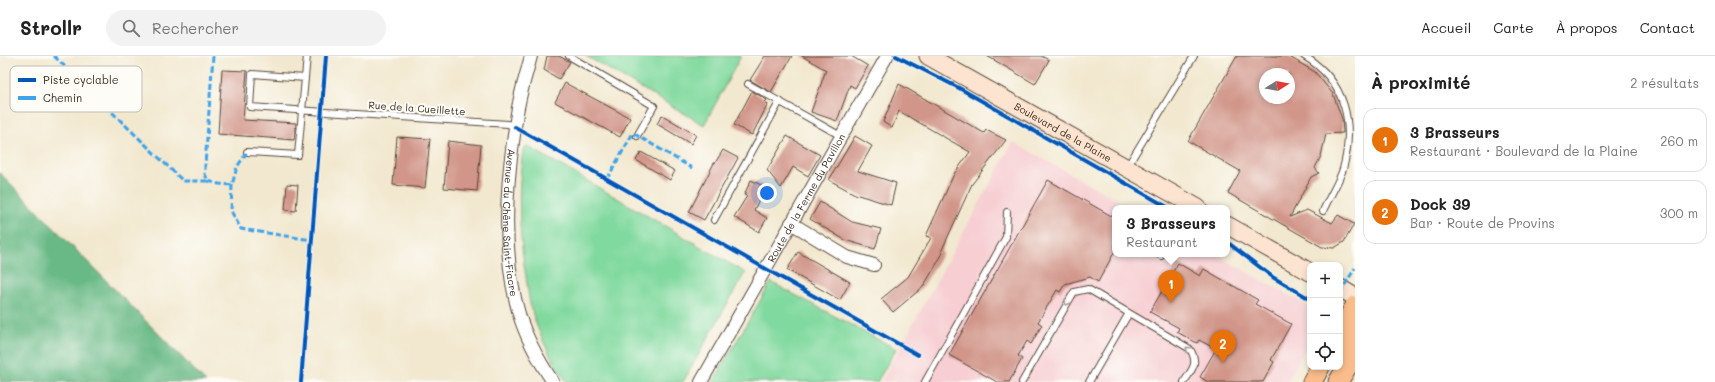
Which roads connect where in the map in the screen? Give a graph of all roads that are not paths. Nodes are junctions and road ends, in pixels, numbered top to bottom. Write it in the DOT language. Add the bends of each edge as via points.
graph roads {
  1 [pos="306,56"];
  2 [pos="531,56"];
  3 [pos="569,56"];
  4 [pos="887,56"];
  5 [pos="928,56"];
  6 [pos="1194,56"];
  7 [pos="1304,56"];
  8 [pos="305,78"];
  9 [pos="748,84"];
  10 [pos="780,101"];
  11 [pos="302,111"];
  12 [pos="515,127"];
  13 [pos="1353,131"];
  14 [pos="637,136"];
  15 [pos="841,136"];
  16 [pos="247,152"];
  17 [pos="1127,167"];
  18 [pos="1190,205"];
  19 [pos="1323,211"];
  20 [pos="1007,212"];
  21 [pos="714,220"];
  22 [pos="791,223"];
  23 [pos="1230,227"];
  24 [pos="874,265"];
  25 [pos="1307,270"];
  26 [pos="1343,290"];
  27 [pos="1355,297"];
  28 [pos="1355,306"];
  29 [pos="1130,312"];
  30 [pos="1343,327"];
  31 [pos="1355,329"];
  32 [pos="1343,352"];
  33 [pos="1355,354"];
  34 [pos="1318,370"];
  35 [pos="1333,370"];
  36 [pos="553,382"];
  37 [pos="701,382"];
  38 [pos="925,382"];
  39 [pos="1022,382"];
  40 [pos="1089,382"];
  41 [pos="1184,382"];
  42 [pos="1312,382"];
  43 [pos="1326,382"];
  44 [pos="1338,382"];
  1 -- 8 [label="lane"];
  2 -- 12 [label="street, Avenue du Chêne Saint-Fiacre" via="518,104"];
  3 -- 14 [label="lane" via="654,106"];
  4 -- 15 [label="street, Route de la Ferme du Pavillon"];
  5 -- 17 [label="main road, Boulevard de la Plaine"];
  6 -- 17 [label="lane"];
  7 -- 13 [label="lane" via="1316,63 1337,86"];
  8 -- 11 [label="lane"];
  8 -- 11 [label="lane, Rue de la Cueillette" via="252,74 250,107"];
  9 -- 10 [label="lane"];
  10 -- 15 [label="lane"];
  10 -- 21 [label="lane"];
  11 -- 12 [label="lane, Rue de la Cueillette" via="508,124"];
  11 -- 16 [label="lane" via="298,155"];
  12 -- 36 [label="street, Avenue du Chêne Saint-Fiacre" via="507,211 512,280 519,315 540,363"];
  13 -- 19 [label="lane" via="1342,171"];
  15 -- 22 [label="street, Route de la Ferme du Pavillon"];
  17 -- 18 [label="main road, Boulevard de la Plaine"];
  20 -- 38 [label="lane" via="1006,238"];
  22 -- 24 [label="street" via="847,257"];
  22 -- 37 [label="street, Route de la Ferme du Pavillon"];
  23 -- 25 [label="main road"];
  26 -- 27 [label="main road"];
  28 -- 30 [label="main road"];
  29 -- 39 [label="lane, one-way" via="1088,289 1074,292"];
  29 -- 40 [label="lane"];
  41 -- 29 [label="lane, one-way" via="1195,364 1190,349"];
  31 -- 32 [label="main road"];
  33 -- 44 [label="main road"];
  34 -- 42 [label="main road"];
  35 -- 43 [label="main road"];
}
